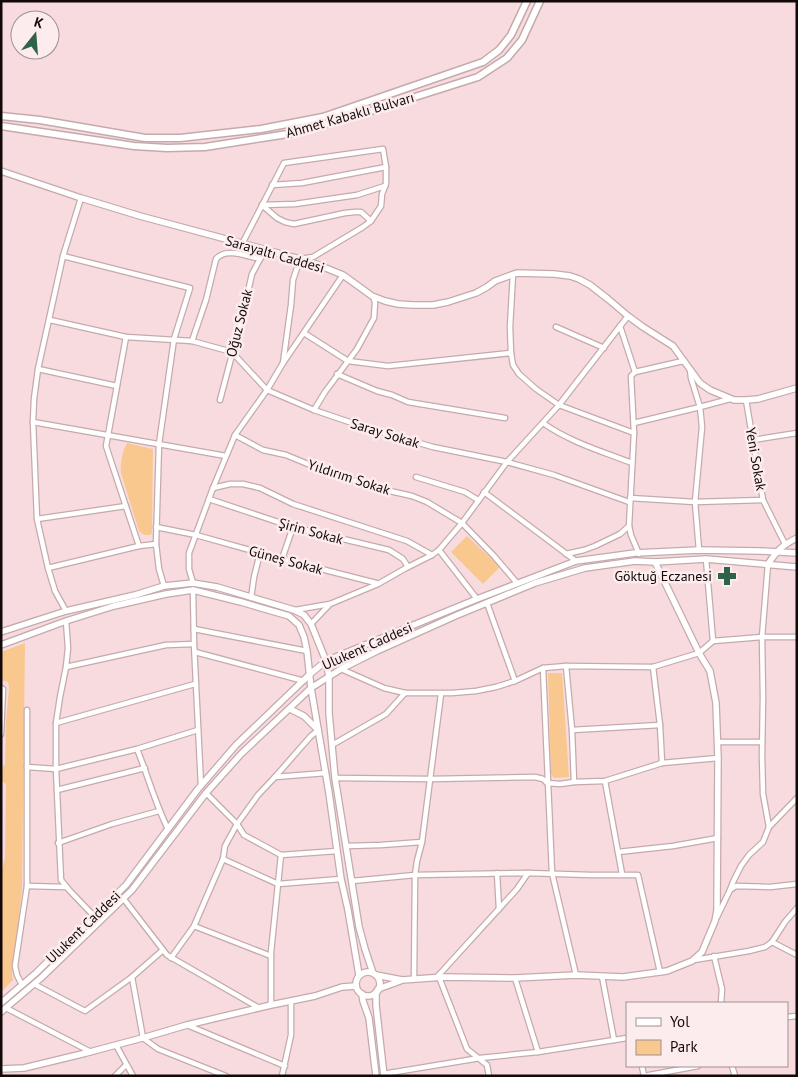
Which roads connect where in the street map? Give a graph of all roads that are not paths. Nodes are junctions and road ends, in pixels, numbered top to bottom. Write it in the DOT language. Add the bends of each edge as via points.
graph roads {
  1 [pos="527,1"];
  2 [pos="540,1"];
  3 [pos="1,116"];
  4 [pos="1,126"];
  5 [pos="386,167"];
  6 [pos="1,171"];
  7 [pos="272,185"];
  8 [pos="385,186"];
  9 [pos="81,198"];
  10 [pos="262,205"];
  11 [pos="371,220"];
  12 [pos="242,244"];
  13 [pos="266,250"];
  14 [pos="63,256"];
  15 [pos="260,258"];
  16 [pos="300,259"];
  17 [pos="513,274"];
  18 [pos="343,275"];
  19 [pos="372,296"];
  20 [pos="628,316"];
  21 [pos="50,320"];
  22 [pos="620,326"];
  23 [pos="556,327"];
  24 [pos="304,334"];
  25 [pos="126,337"];
  26 [pos="174,339"];
  27 [pos="192,341"];
  28 [pos="604,348"];
  29 [pos="232,352"];
  30 [pos="511,353"];
  31 [pos="348,360"];
  32 [pos="683,361"];
  33 [pos="283,363"];
  34 [pos="38,369"];
  35 [pos="690,369"];
  36 [pos="636,372"];
  37 [pos="338,374"];
  38 [pos="117,386"];
  39 [pos="797,388"];
  40 [pos="267,390"];
  41 [pos="730,399"];
  42 [pos="220,400"];
  43 [pos="746,400"];
  44 [pos="559,405"];
  45 [pos="700,407"];
  46 [pos="314,410"];
  47 [pos="505,418"];
  48 [pos="33,422"];
  49 [pos="543,423"];
  50 [pos="634,423"];
  51 [pos="634,433"];
  52 [pos="108,435"];
  53 [pos="796,435"];
  54 [pos="235,436"];
  55 [pos="753,440"];
  56 [pos="159,444"];
  57 [pos="226,456"];
  58 [pos="507,462"];
  59 [pos="632,463"];
  60 [pos="416,477"];
  61 [pos="213,488"];
  62 [pos="484,492"];
  63 [pos="209,499"];
  64 [pos="478,500"];
  65 [pos="629,500"];
  66 [pos="763,500"];
  67 [pos="696,502"];
  68 [pos="126,506"];
  69 [pos="37,519"];
  70 [pos="462,523"];
  71 [pos="629,526"];
  72 [pos="156,527"];
  73 [pos="293,528"];
  74 [pos="196,535"];
  75 [pos="797,538"];
  76 [pos="156,544"];
  77 [pos="785,544"];
  78 [pos="140,546"];
  79 [pos="439,550"];
  80 [pos="698,550"];
  81 [pos="777,551"];
  82 [pos="260,553"];
  83 [pos="797,553"];
  84 [pos="566,554"];
  85 [pos="639,554"];
  86 [pos="432,555"];
  87 [pos="706,559"];
  88 [pos="282,560"];
  89 [pos="576,561"];
  90 [pos="655,562"];
  91 [pos="768,564"];
  92 [pos="408,567"];
  93 [pos="797,567"];
  94 [pos="48,568"];
  95 [pos="193,583"];
  96 [pos="378,584"];
  97 [pos="517,584"];
  98 [pos="164,586"];
  99 [pos="193,590"];
  100 [pos="251,598"];
  101 [pos="477,599"];
  102 [pos="487,602"];
  103 [pos="330,604"];
  104 [pos="294,610"];
  105 [pos="66,611"];
  106 [pos="66,621"];
  107 [pos="311,624"];
  108 [pos="194,628"];
  109 [pos="1,632"];
  110 [pos="762,637"];
  111 [pos="797,637"];
  112 [pos="713,641"];
  113 [pos="194,644"];
  114 [pos="1,645"];
  115 [pos="307,651"];
  116 [pos="195,652"];
  117 [pos="699,653"];
  118 [pos="326,661"];
  119 [pos="566,666"];
  120 [pos="66,667"];
  121 [pos="652,667"];
  122 [pos="543,668"];
  123 [pos="341,669"];
  124 [pos="310,674"];
  125 [pos="329,677"];
  126 [pos="304,681"];
  127 [pos="515,681"];
  128 [pos="195,684"];
  129 [pos="1,688"];
  130 [pos="312,688"];
  131 [pos="405,694"];
  132 [pos="441,694"];
  133 [pos="290,709"];
  134 [pos="28,710"];
  135 [pos="56,723"];
  136 [pos="660,725"];
  137 [pos="198,730"];
  138 [pos="318,730"];
  139 [pos="572,730"];
  140 [pos="1,734"];
  141 [pos="718,742"];
  142 [pos="762,742"];
  143 [pos="332,745"];
  144 [pos="137,749"];
  145 [pos="718,758"];
  146 [pos="662,763"];
  147 [pos="27,767"];
  148 [pos="145,768"];
  149 [pos="56,769"];
  150 [pos="326,773"];
  151 [pos="275,777"];
  152 [pos="335,778"];
  153 [pos="431,779"];
  154 [pos="605,781"];
  155 [pos="547,782"];
  156 [pos="574,782"];
  157 [pos="201,786"];
  158 [pos="57,790"];
  159 [pos="206,793"];
  160 [pos="797,798"];
  161 [pos="159,811"];
  162 [pos="237,824"];
  163 [pos="769,827"];
  164 [pos="168,829"];
  165 [pos="718,838"];
  166 [pos="422,842"];
  167 [pos="58,843"];
  168 [pos="347,846"];
  169 [pos="337,851"];
  170 [pos="618,852"];
  171 [pos="281,855"];
  172 [pos="223,859"];
  173 [pos="497,873"];
  174 [pos="528,873"];
  175 [pos="552,873"];
  176 [pos="622,874"];
  177 [pos="415,875"];
  178 [pos="341,879"];
  179 [pos="352,881"];
  180 [pos="278,884"];
  181 [pos="797,884"];
  182 [pos="27,886"];
  183 [pos="66,887"];
  184 [pos="730,890"];
  185 [pos="123,898"];
  186 [pos="797,908"];
  187 [pos="499,909"];
  188 [pos="94,916"];
  189 [pos="715,921"];
  190 [pos="194,926"];
  191 [pos="772,942"];
  192 [pos="163,950"];
  193 [pos="797,955"];
  194 [pos="271,956"];
  195 [pos="714,956"];
  196 [pos="171,958"];
  197 [pos="694,960"];
  198 [pos="660,972"];
  199 [pos="375,974"];
  200 [pos="359,975"];
  201 [pos="576,975"];
  202 [pos="602,976"];
  203 [pos="132,977"];
  204 [pos="438,977"];
  205 [pos="515,978"];
  206 [pos="414,979"];
  207 [pos="402,980"];
  208 [pos="34,984"];
  209 [pos="22,985"];
  210 [pos="356,986"];
  211 [pos="377,991"];
  212 [pos="362,994"];
  213 [pos="291,1001"];
  214 [pos="721,1002"];
  215 [pos="1,1003"];
  216 [pos="271,1005"];
  217 [pos="259,1008"];
  218 [pos="4,1010"];
  219 [pos="187,1025"];
  220 [pos="143,1038"];
  221 [pos="626,1038"];
  222 [pos="614,1040"];
  223 [pos="116,1045"];
  224 [pos="91,1052"];
  225 [pos="538,1052"];
  226 [pos="480,1058"];
  227 [pos="126,1065"];
  228 [pos="285,1066"];
  229 [pos="693,1067"];
  230 [pos="1,1070"];
  231 [pos="383,1075"];
  232 [pos="115,1076"];
  233 [pos="133,1076"];
  234 [pos="226,1076"];
  235 [pos="282,1076"];
  236 [pos="376,1076"];
  237 [pos="489,1076"];
  238 [pos="644,1076"];
  1 -- 3 [label="main road, Ahmet Kabaklı Bulvarı" via="511,35 483,62 323,117 180,138 144,138"];
  2 -- 4 [label="main road, Ahmet Kabaklı Bulvarı" via="522,40 507,58 478,77 294,133 205,147 167,148"];
  5 -- 7 [label="street" via="302,183"];
  5 -- 7 [label="street" via="383,149 284,163"];
  5 -- 8 [label="street"];
  6 -- 9 [label="street, Sarayaltı Caddesi"];
  7 -- 10 [label="street"];
  8 -- 10 [label="street" via="356,195 296,204"];
  8 -- 11 [label="street" via="381,206"];
  9 -- 12 [label="street, Sarayaltı Caddesi"];
  9 -- 14 [label="street"];
  10 -- 11 [label="street" via="277,218 294,224 355,212 361,212"];
  10 -- 12 [label="street"];
  11 -- 16 [label="street" via="313,257"];
  12 -- 13 [label="street, Sarayaltı Caddesi"];
  13 -- 15 [label="street, Oğuz Sokak"];
  13 -- 16 [label="street, Sarayaltı Caddesi"];
  14 -- 21 [label="street"];
  14 -- 26 [label="street" via="190,288"];
  15 -- 27 [label="street" via="228,252 216,259"];
  15 -- 29 [label="street, Oğuz Sokak" via="252,274"];
  16 -- 18 [label="street, Sarayaltı Caddesi"];
  16 -- 33 [label="street" via="294,280"];
  17 -- 19 [label="street, Sarayaltı Caddesi" via="495,280 476,294 433,305 398,304"];
  17 -- 20 [label="street, Sarayaltı Caddesi" via="554,274 579,279"];
  17 -- 30 [label="street"];
  18 -- 19 [label="street, Sarayaltı Caddesi"];
  18 -- 24 [label="street"];
  19 -- 31 [label="street" via="374,318"];
  20 -- 22 [label="street"];
  20 -- 32 [label="street, Sarayaltı Caddesi" via="673,346"];
  21 -- 25 [label="street"];
  21 -- 34 [label="street"];
  22 -- 28 [label="street"];
  22 -- 36 [label="street"];
  23 -- 28 [label="street"];
  24 -- 31 [label="street"];
  24 -- 33 [label="street"];
  25 -- 26 [label="street"];
  25 -- 38 [label="street"];
  26 -- 27 [label="street"];
  26 -- 56 [label="street"];
  27 -- 29 [label="street"];
  28 -- 44 [label="street"];
  29 -- 40 [label="street"];
  29 -- 42 [label="street, Oğuz Sokak"];
  30 -- 31 [label="street" via="388,366"];
  30 -- 44 [label="street" via="519,374"];
  31 -- 37 [label="street"];
  32 -- 35 [label="street, Sarayaltı Caddesi"];
  32 -- 36 [label="street"];
  33 -- 40 [label="street"];
  34 -- 38 [label="street"];
  34 -- 48 [label="street"];
  35 -- 41 [label="street, Sarayaltı Caddesi" via="700,383"];
  35 -- 45 [label="street"];
  36 -- 50 [label="street" via="631,376"];
  37 -- 46 [label="street"];
  37 -- 47 [label="street" via="408,402"];
  38 -- 52 [label="street"];
  39 -- 43 [label="street, Sarayaltı Caddesi"];
  40 -- 46 [label="street, Saray Sokak"];
  40 -- 54 [label="street"];
  41 -- 43 [label="street, Sarayaltı Caddesi"];
  41 -- 45 [label="street"];
  43 -- 55 [label="street, Yeni Sokak"];
  44 -- 49 [label="street"];
  44 -- 51 [label="street"];
  45 -- 50 [label="street"];
  45 -- 67 [label="street" via="702,427"];
  46 -- 58 [label="street, Saray Sokak" via="433,448"];
  48 -- 52 [label="street"];
  48 -- 69 [label="street"];
  49 -- 58 [label="street"];
  49 -- 59 [label="street" via="576,442"];
  50 -- 51 [label="street"];
  51 -- 59 [label="street"];
  52 -- 56 [label="street"];
  52 -- 68 [label="street" via="106,446"];
  53 -- 55 [label="street"];
  54 -- 57 [label="street"];
  54 -- 70 [label="street, Yıldırım Sokak" via="263,450 286,455 332,474 428,502"];
  55 -- 66 [label="street, Yeni Sokak"];
  56 -- 57 [label="street"];
  56 -- 72 [label="street"];
  57 -- 61 [label="street"];
  58 -- 62 [label="street"];
  58 -- 65 [label="street, Saray Sokak"];
  59 -- 65 [label="street"];
  60 -- 64 [label="street" via="465,492"];
  61 -- 63 [label="street"];
  61 -- 86 [label="street" via="243,484 260,488 293,504 407,541"];
  62 -- 64 [label="street"];
  62 -- 84 [label="street"];
  63 -- 73 [label="street, Şirin Sokak"];
  63 -- 74 [label="street"];
  64 -- 70 [label="street"];
  65 -- 67 [label="street, Saray Sokak"];
  65 -- 71 [label="street"];
  66 -- 67 [label="street, Saray Sokak"];
  66 -- 77 [label="street, Yeni Sokak"];
  67 -- 80 [label="street"];
  68 -- 69 [label="street"];
  68 -- 78 [label="street"];
  69 -- 94 [label="street"];
  70 -- 79 [label="street"];
  70 -- 97 [label="street, Yıldırım Sokak"];
  71 -- 84 [label="street" via="595,546"];
  71 -- 85 [label="street"];
  72 -- 74 [label="street, Güneş Sokak"];
  72 -- 76 [label="street"];
  73 -- 88 [label="street"];
  73 -- 92 [label="street, Şirin Sokak" via="389,550 403,559"];
  74 -- 82 [label="street, Güneş Sokak"];
  74 -- 95 [label="street" via="189,554"];
  75 -- 77 [label="street"];
  76 -- 78 [label="street"];
  76 -- 98 [label="street" via="158,569"];
  77 -- 81 [label="street"];
  78 -- 94 [label="street"];
  79 -- 86 [label="street"];
  79 -- 101 [label="street"];
  80 -- 81 [label="street, Ulukent Caddesi"];
  80 -- 85 [label="street, Ulukent Caddesi"];
  81 -- 83 [label="street, Ulukent Caddesi"];
  81 -- 91 [label="street"];
  82 -- 88 [label="street, Güneş Sokak"];
  82 -- 100 [label="street"];
  84 -- 89 [label="street"];
  85 -- 89 [label="street, Ulukent Caddesi"];
  86 -- 92 [label="street"];
  87 -- 90 [label="street"];
  87 -- 91 [label="street"];
  87 -- 112 [label="street"];
  88 -- 96 [label="street, Güneş Sokak"];
  89 -- 97 [label="street, Ulukent Caddesi"];
  90 -- 102 [label="street" via="635,561 585,568"];
  90 -- 117 [label="street"];
  91 -- 93 [label="street"];
  91 -- 110 [label="street"];
  92 -- 96 [label="street"];
  94 -- 105 [label="street"];
  95 -- 98 [label="street"];
  95 -- 100 [label="street"];
  96 -- 103 [label="street"];
  97 -- 101 [label="street, Ulukent Caddesi"];
  98 -- 105 [label="street"];
  99 -- 106 [label="street" via="114,606"];
  99 -- 108 [label="street"];
  99 -- 115 [label="street" via="289,616 299,625"];
  100 -- 104 [label="street"];
  101 -- 118 [label="street, Ulukent Caddesi"];
  102 -- 123 [label="street" via="376,650"];
  102 -- 127 [label="street"];
  103 -- 104 [label="street"];
  103 -- 107 [label="street"];
  104 -- 107 [label="street"];
  105 -- 109 [label="street"];
  106 -- 114 [label="street"];
  106 -- 120 [label="street"];
  107 -- 118 [label="street"];
  108 -- 113 [label="street"];
  108 -- 115 [label="street"];
  110 -- 111 [label="street"];
  110 -- 112 [label="street"];
  110 -- 142 [label="street"];
  112 -- 117 [label="street"];
  113 -- 116 [label="street"];
  113 -- 120 [label="street" via="166,645"];
  115 -- 124 [label="street"];
  116 -- 126 [label="street"];
  116 -- 128 [label="street"];
  117 -- 121 [label="street"];
  117 -- 141 [label="street" via="710,671"];
  118 -- 124 [label="street, Ulukent Caddesi"];
  118 -- 125 [label="street"];
  119 -- 121 [label="street"];
  119 -- 122 [label="street"];
  119 -- 139 [label="street"];
  120 -- 135 [label="street"];
  121 -- 136 [label="street"];
  122 -- 127 [label="street"];
  122 -- 155 [label="street"];
  123 -- 125 [label="street"];
  123 -- 131 [label="street"];
  124 -- 126 [label="street, Ulukent Caddesi"];
  124 -- 130 [label="street"];
  125 -- 130 [label="street"];
  125 -- 143 [label="street"];
  126 -- 157 [label="street, Ulukent Caddesi" via="236,745"];
  127 -- 132 [label="street" via="476,691"];
  128 -- 135 [label="street"];
  128 -- 137 [label="street"];
  129 -- 140 [label="street"];
  130 -- 133 [label="street"];
  130 -- 138 [label="street"];
  131 -- 132 [label="street"];
  131 -- 143 [label="street" via="386,714"];
  132 -- 153 [label="street"];
  133 -- 138 [label="street" via="304,716"];
  133 -- 159 [label="street" via="241,754"];
  134 -- 147 [label="street"];
  135 -- 149 [label="street"];
  136 -- 139 [label="street"];
  136 -- 146 [label="street"];
  137 -- 144 [label="street"];
  137 -- 157 [label="street"];
  138 -- 150 [label="street"];
  138 -- 151 [label="street"];
  139 -- 156 [label="street"];
  141 -- 142 [label="street"];
  141 -- 145 [label="street"];
  142 -- 163 [label="street" via="763,794"];
  143 -- 152 [label="street"];
  144 -- 148 [label="street"];
  144 -- 149 [label="street"];
  145 -- 146 [label="street"];
  145 -- 165 [label="street"];
  146 -- 154 [label="street"];
  147 -- 149 [label="street"];
  147 -- 182 [label="street"];
  148 -- 158 [label="street"];
  148 -- 161 [label="street"];
  149 -- 158 [label="street"];
  150 -- 151 [label="street"];
  150 -- 169 [label="street"];
  151 -- 162 [label="street"];
  152 -- 153 [label="street"];
  152 -- 168 [label="street"];
  153 -- 155 [label="street" via="535,777"];
  153 -- 166 [label="street"];
  154 -- 156 [label="street"];
  154 -- 170 [label="street"];
  155 -- 156 [label="street"];
  155 -- 175 [label="street"];
  157 -- 164 [label="street, Ulukent Caddesi"];
  158 -- 167 [label="street"];
  159 -- 162 [label="street"];
  159 -- 185 [label="street"];
  160 -- 163 [label="street"];
  161 -- 164 [label="street"];
  161 -- 167 [label="street"];
  162 -- 171 [label="street" via="244,835"];
  162 -- 172 [label="street" via="225,846"];
  163 -- 184 [label="street" via="763,842 741,866"];
  164 -- 188 [label="street, Ulukent Caddesi" via="126,885"];
  165 -- 170 [label="street"];
  165 -- 189 [label="street"];
  166 -- 168 [label="street"];
  166 -- 177 [label="street"];
  167 -- 183 [label="street" via="61,880"];
  168 -- 179 [label="street"];
  169 -- 171 [label="street"];
  169 -- 178 [label="street"];
  170 -- 176 [label="street"];
  171 -- 180 [label="street"];
  172 -- 180 [label="street"];
  172 -- 190 [label="street"];
  173 -- 174 [label="street"];
  173 -- 177 [label="street"];
  173 -- 187 [label="street"];
  174 -- 175 [label="street"];
  174 -- 187 [label="street"];
  175 -- 176 [label="street"];
  175 -- 201 [label="street"];
  176 -- 198 [label="street" via="638,875"];
  177 -- 179 [label="street"];
  177 -- 206 [label="street"];
  178 -- 180 [label="street"];
  178 -- 200 [label="street"];
  179 -- 199 [label="street" via="364,949"];
  180 -- 194 [label="street"];
  181 -- 184 [label="street" via="736,886"];
  182 -- 183 [label="street"];
  182 -- 209 [label="street" via="15,966"];
  183 -- 188 [label="street"];
  184 -- 189 [label="street"];
  185 -- 192 [label="street"];
  185 -- 208 [label="street"];
  186 -- 191 [label="street"];
  187 -- 204 [label="street"];
  188 -- 209 [label="street, Ulukent Caddesi"];
  189 -- 197 [label="street" via="702,952"];
  190 -- 194 [label="street"];
  190 -- 196 [label="street"];
  191 -- 193 [label="street"];
  191 -- 195 [label="street" via="749,951"];
  192 -- 196 [label="street"];
  192 -- 203 [label="street"];
  194 -- 216 [label="street"];
  195 -- 197 [label="street"];
  195 -- 214 [label="street" via="722,989"];
  196 -- 217 [label="street"];
  197 -- 198 [label="street"];
  198 -- 202 [label="street"];
  199 -- 200 [label="street" via="366,972"];
  199 -- 207 [label="street"];
  199 -- 211 [label="street" via="380,982"];
  200 -- 210 [label="street"];
  201 -- 202 [label="street"];
  201 -- 205 [label="street"];
  202 -- 222 [label="street"];
  203 -- 208 [label="street" via="85,1011"];
  203 -- 220 [label="street"];
  204 -- 205 [label="street"];
  204 -- 206 [label="street"];
  204 -- 226 [label="street" via="468,1049"];
  205 -- 225 [label="street"];
  206 -- 207 [label="street"];
  207 -- 211 [label="street"];
  208 -- 218 [label="street"];
  209 -- 215 [label="street, Ulukent Caddesi"];
  210 -- 212 [label="street"];
  210 -- 213 [label="street"];
  211 -- 212 [label="street" via="369,996"];
  211 -- 231 [label="street"];
  212 -- 236 [label="street" via="369,1018"];
  213 -- 216 [label="street"];
  213 -- 228 [label="street" via="291,1035"];
  216 -- 217 [label="street"];
  217 -- 219 [label="street"];
  218 -- 224 [label="street"];
  219 -- 220 [label="street"];
  219 -- 228 [label="street"];
  220 -- 223 [label="street"];
  220 -- 234 [label="street" via="158,1049"];
  221 -- 222 [label="street"];
  222 -- 225 [label="street"];
  223 -- 224 [label="street"];
  223 -- 227 [label="street"];
  224 -- 230 [label="street" via="24,1068"];
  225 -- 226 [label="street"];
  226 -- 231 [label="street"];
  226 -- 237 [label="street" via="487,1064"];
  227 -- 232 [label="street"];
  227 -- 233 [label="street"];
  228 -- 235 [label="street"];
  229 -- 238 [label="street"];
}
